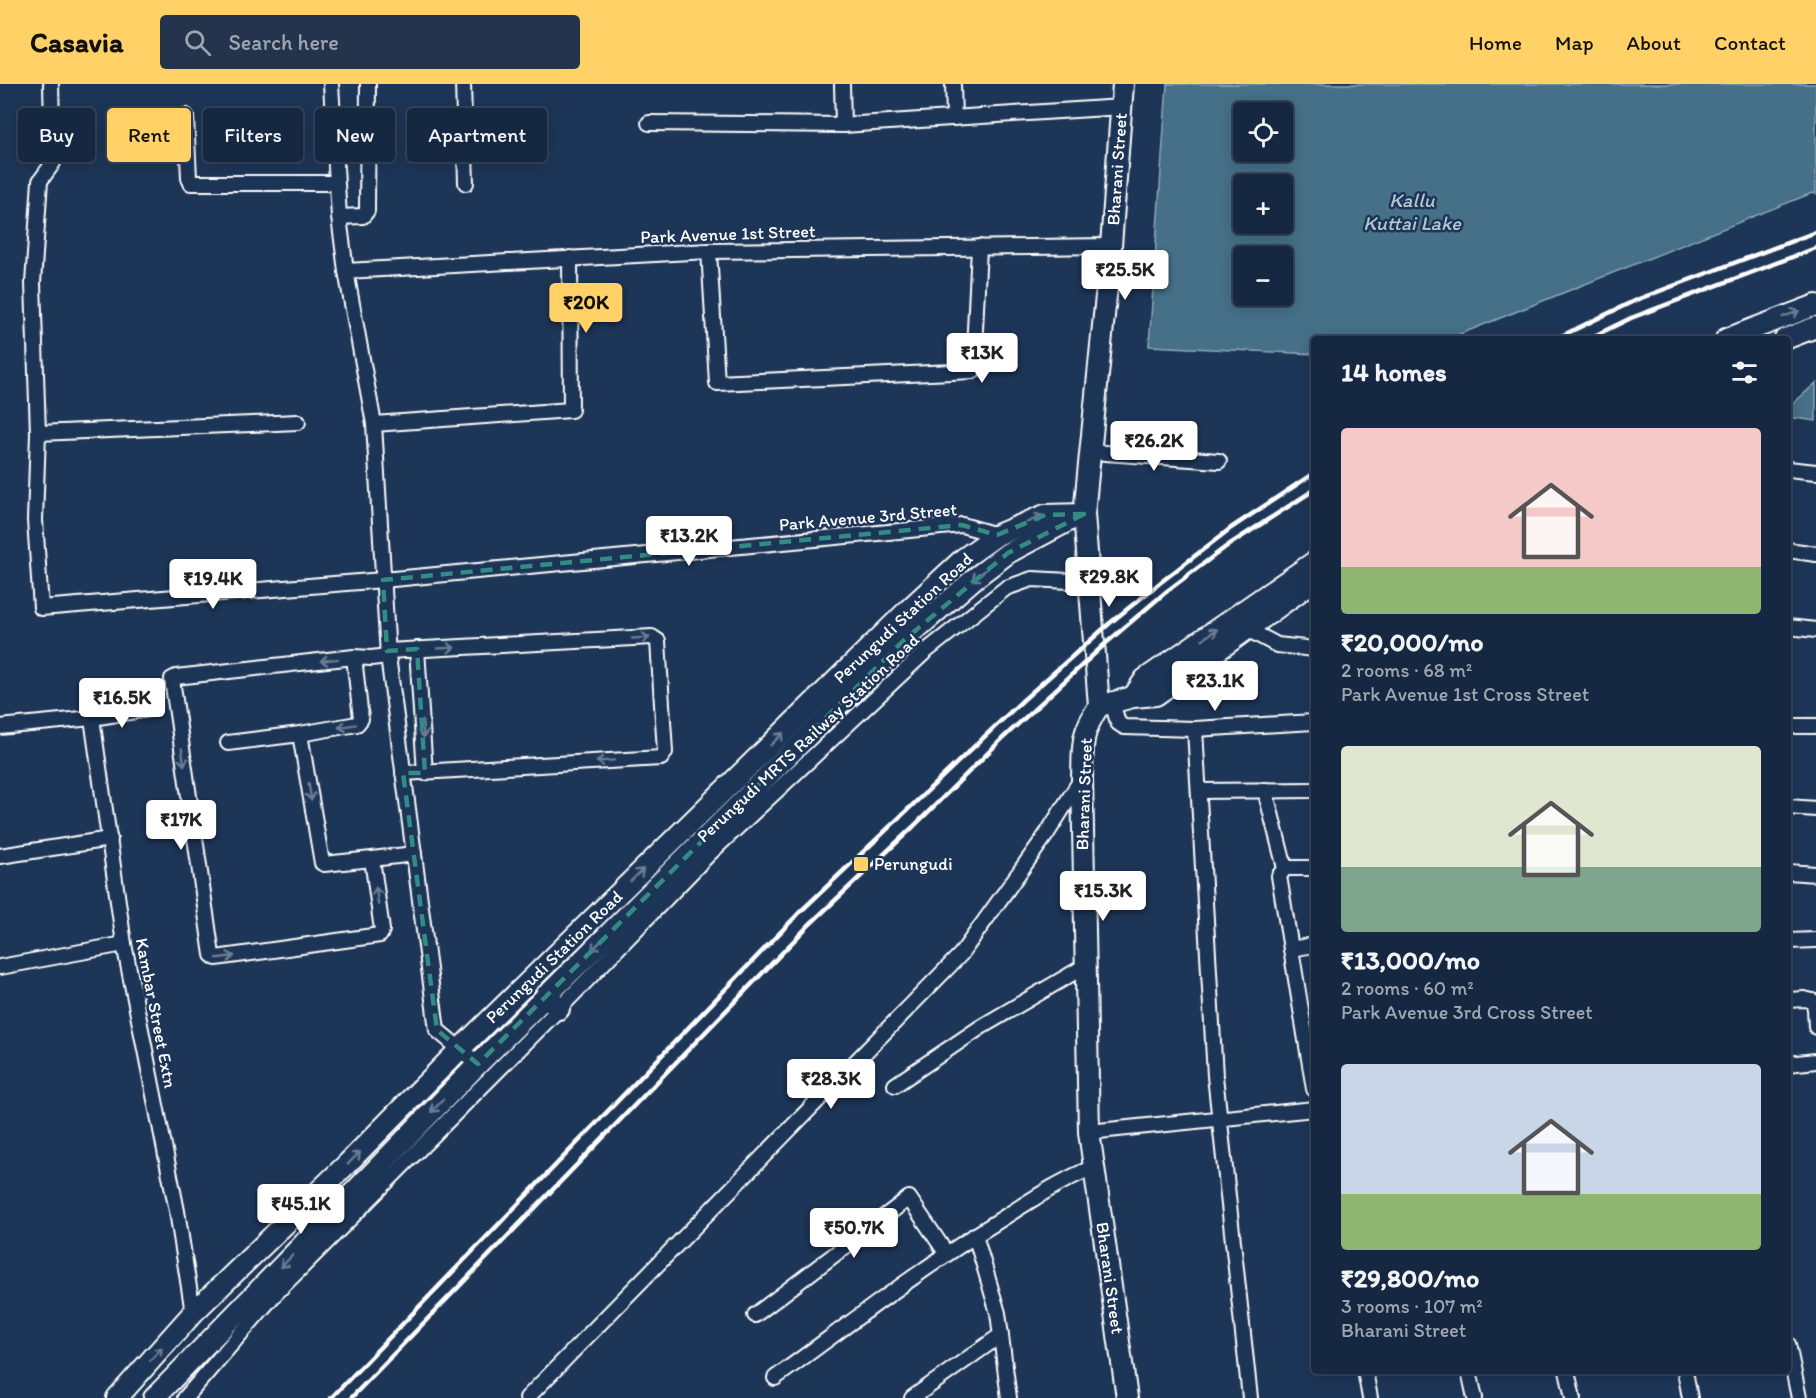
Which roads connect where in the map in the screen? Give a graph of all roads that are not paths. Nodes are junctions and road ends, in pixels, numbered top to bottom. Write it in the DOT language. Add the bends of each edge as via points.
graph roads {
  1 [pos="51,84"];
  2 [pos="331,84"];
  3 [pos="368,84"];
  4 [pos="463,84"];
  5 [pos="842,84"];
  6 [pos="953,84"];
  7 [pos="1123,84"];
  8 [pos="1122,107"];
  9 [pos="954,118"];
  10 [pos="648,123"];
  11 [pos="843,125"];
  12 [pos="188,162"];
  13 [pos="336,183"];
  14 [pos="466,183"];
  15 [pos="339,217"];
  16 [pos="1111,246"];
  17 [pos="978,247"];
  18 [pos="709,251"];
  19 [pos="570,258"];
  20 [pos="346,271"];
  21 [pos="1816,305"];
  22 [pos="1816,327"];
  23 [pos="1734,336"];
  24 [pos="1791,337"];
  25 [pos="298,422"];
  26 [pos="375,424"];
  27 [pos="38,433"];
  28 [pos="1091,452"];
  29 [pos="1219,461"];
  30 [pos="1791,469"];
  31 [pos="1816,472"];
  32 [pos="1084,514"];
  33 [pos="997,536"];
  34 [pos="1791,550"];
  35 [pos="1816,554"];
  36 [pos="1311,564"];
  37 [pos="1087,579"];
  38 [pos="382,580"];
  39 [pos="1311,583"];
  40 [pos="1791,627"];
  41 [pos="1249,630"];
  42 [pos="1816,630"];
  43 [pos="417,649"];
  44 [pos="1311,649"];
  45 [pos="387,654"];
  46 [pos="354,657"];
  47 [pos="1133,697"];
  48 [pos="1105,704"];
  49 [pos="148,709"];
  50 [pos="92,718"];
  51 [pos="1311,722"];
  52 [pos="1791,726"];
  53 [pos="1816,726"];
  54 [pos="0,728"];
  55 [pos="1195,729"];
  56 [pos="300,734"];
  57 [pos="228,743"];
  58 [pos="403,773"];
  59 [pos="425,773"];
  60 [pos="1082,778"];
  61 [pos="1264,790"];
  62 [pos="1311,790"];
  63 [pos="1199,791"];
  64 [pos="1791,807"];
  65 [pos="1816,809"];
  66 [pos="110,839"];
  67 [pos="414,854"];
  68 [pos="0,856"];
  69 [pos="372,859"];
  70 [pos="1285,868"];
  71 [pos="1311,868"];
  72 [pos="1791,872"];
  73 [pos="1816,873"];
  74 [pos="1791,940"];
  75 [pos="1816,940"];
  76 [pos="124,945"];
  77 [pos="1311,946"];
  78 [pos="1291,949"];
  79 [pos="1085,966"];
  80 [pos="0,967"];
  81 [pos="1791,1000"];
  82 [pos="553,1002"];
  83 [pos="1816,1027"];
  84 [pos="460,1048"];
  85 [pos="1816,1063"];
  86 [pos="478,1064"];
  87 [pos="1791,1064"];
  88 [pos="1311,1071"];
  89 [pos="894,1085"];
  90 [pos="1311,1108"];
  91 [pos="1221,1118"];
  92 [pos="1089,1132"];
  93 [pos="1094,1167"];
  94 [pos="975,1235"];
  95 [pos="946,1253"];
  96 [pos="193,1313"];
  97 [pos="754,1315"];
  98 [pos="1001,1335"];
  99 [pos="1791,1359"];
  100 [pos="1366,1374"];
  101 [pos="1470,1374"];
  102 [pos="1568,1374"];
  103 [pos="1686,1374"];
  104 [pos="775,1378"];
  105 [pos="117,1398"];
  106 [pos="154,1398"];
  107 [pos="185,1398"];
  108 [pos="526,1398"];
  109 [pos="912,1398"];
  110 [pos="1009,1398"];
  111 [pos="1127,1398"];
  112 [pos="1250,1398"];
  113 [pos="1370,1398"];
  114 [pos="1475,1398"];
  115 [pos="1573,1398"];
  116 [pos="1690,1398"];
  117 [pos="1799,1398"];
  1 -- 27 [label="street" via="53,163 40,181 33,283"];
  2 -- 13 [label="street"];
  3 -- 15 [label="street" via="367,211 363,216"];
  4 -- 14 [label="street"];
  5 -- 11 [label="street"];
  6 -- 9 [label="street"];
  7 -- 8 [label="street, Bharani Street"];
  8 -- 9 [label="street"];
  8 -- 16 [label="street, Bharani Street"];
  9 -- 11 [label="street"];
  10 -- 11 [label="street"];
  12 -- 13 [label="street" via="191,183"];
  13 -- 15 [label="street"];
  15 -- 20 [label="street"];
  16 -- 17 [label="street, Park Avenue 1st Street"];
  16 -- 28 [label="street, Bharani Street"];
  17 -- 18 [label="street, Park Avenue 1st Street"];
  17 -- 18 [label="street" via="973,371 717,383"];
  18 -- 19 [label="street, Park Avenue 1st Street"];
  19 -- 20 [label="street, Park Avenue 1st Street"];
  19 -- 26 [label="street" via="571,410"];
  20 -- 26 [label="street"];
  23 -- 21 [label="street, one-way"];
  22 -- 24 [label="street"];
  25 -- 27 [label="street"];
  26 -- 38 [label="street"];
  27 -- 38 [label="street, Park Avenue 3rd Street" via="35,520 41,608"];
  28 -- 29 [label="street"];
  28 -- 32 [label="street, Bharani Street"];
  30 -- 31 [label="street"];
  33 -- 32 [label="street, Perungudi Station Road, one-way" via="1044,515"];
  32 -- 37 [label="street, Bharani Street"];
  32 -- 82 [label="street, Perungudi Station Road, one-way" via="1008,553 904,640"];
  33 -- 38 [label="street, Park Avenue 3rd Street" via="962,525"];
  84 -- 33 [label="street, Perungudi Station Road, one-way" via="909,609 963,559"];
  34 -- 35 [label="street"];
  47 -- 36 [label="street, one-way" via="1145,679"];
  37 -- 48 [label="street, Bharani Street"];
  37 -- 82 [label="street, Perungudi MRTS Railway Station Road" via="1032,579 1006,588 925,652"];
  38 -- 45 [label="street"];
  39 -- 41 [label="street"];
  40 -- 42 [label="street"];
  41 -- 44 [label="street" via="1277,645"];
  41 -- 47 [label="street" via="1156,695"];
  43 -- 45 [label="street"];
  43 -- 59 [label="street, one-way"];
  43 -- 59 [label="street, one-way" via="652,637 658,641 660,663 665,752 661,758"];
  45 -- 46 [label="street"];
  45 -- 58 [label="street"];
  46 -- 56 [label="street, one-way" via="360,722"];
  46 -- 69 [label="street, one-way" via="172,679 212,955 216,958 380,935"];
  47 -- 48 [label="street"];
  48 -- 55 [label="street" via="1124,727"];
  48 -- 60 [label="street, Bharani Street" via="1088,723 1083,737"];
  49 -- 50 [label="street"];
  50 -- 54 [label="street"];
  50 -- 66 [label="street, Kambar Street Extn"];
  51 -- 55 [label="street"];
  52 -- 53 [label="street"];
  55 -- 63 [label="street"];
  56 -- 57 [label="street"];
  56 -- 69 [label="street, one-way" via="322,863"];
  58 -- 59 [label="street"];
  58 -- 67 [label="street"];
  60 -- 79 [label="street, Bharani Street"];
  60 -- 108 [label="street" via="961,954"];
  61 -- 62 [label="street"];
  61 -- 63 [label="street"];
  61 -- 70 [label="street"];
  63 -- 91 [label="street" via="1215,1076"];
  64 -- 65 [label="street"];
  66 -- 68 [label="street"];
  66 -- 76 [label="street, Kambar Street Extn"];
  67 -- 69 [label="street"];
  67 -- 84 [label="street" via="437,1030"];
  70 -- 71 [label="street"];
  70 -- 78 [label="street" via="1279,876"];
  72 -- 73 [label="street"];
  74 -- 75 [label="street"];
  76 -- 80 [label="street"];
  76 -- 96 [label="street, Kambar Street Extn" via="177,1211"];
  77 -- 78 [label="street"];
  78 -- 88 [label="street"];
  79 -- 89 [label="street" via="981,1027"];
  79 -- 92 [label="street, Bharani Street"];
  81 -- 83 [label="street" via="1812,1001"];
  82 -- 86 [label="street, Perungudi Station Road"];
  82 -- 107 [label="street, Perungudi MRTS Railway Station Road" via="274,1295"];
  84 -- 86 [label="street"];
  96 -- 84 [label="street, Perungudi Station Road, one-way"];
  85 -- 87 [label="street"];
  86 -- 106 [label="street, Perungudi Station Road, one-way"];
  90 -- 91 [label="street"];
  91 -- 92 [label="street"];
  91 -- 112 [label="street"];
  92 -- 93 [label="street, Bharani Street"];
  93 -- 94 [label="street"];
  93 -- 111 [label="street, Bharani Street"];
  94 -- 95 [label="street"];
  94 -- 98 [label="street"];
  95 -- 97 [label="street" via="909,1198"];
  95 -- 104 [label="street"];
  105 -- 96 [label="street, Perungudi Station Road, one-way"];
  98 -- 109 [label="street"];
  98 -- 110 [label="street"];
  99 -- 117 [label="street"];
  100 -- 113 [label="street"];
  101 -- 114 [label="street"];
  102 -- 115 [label="street"];
  103 -- 116 [label="street"];
}
